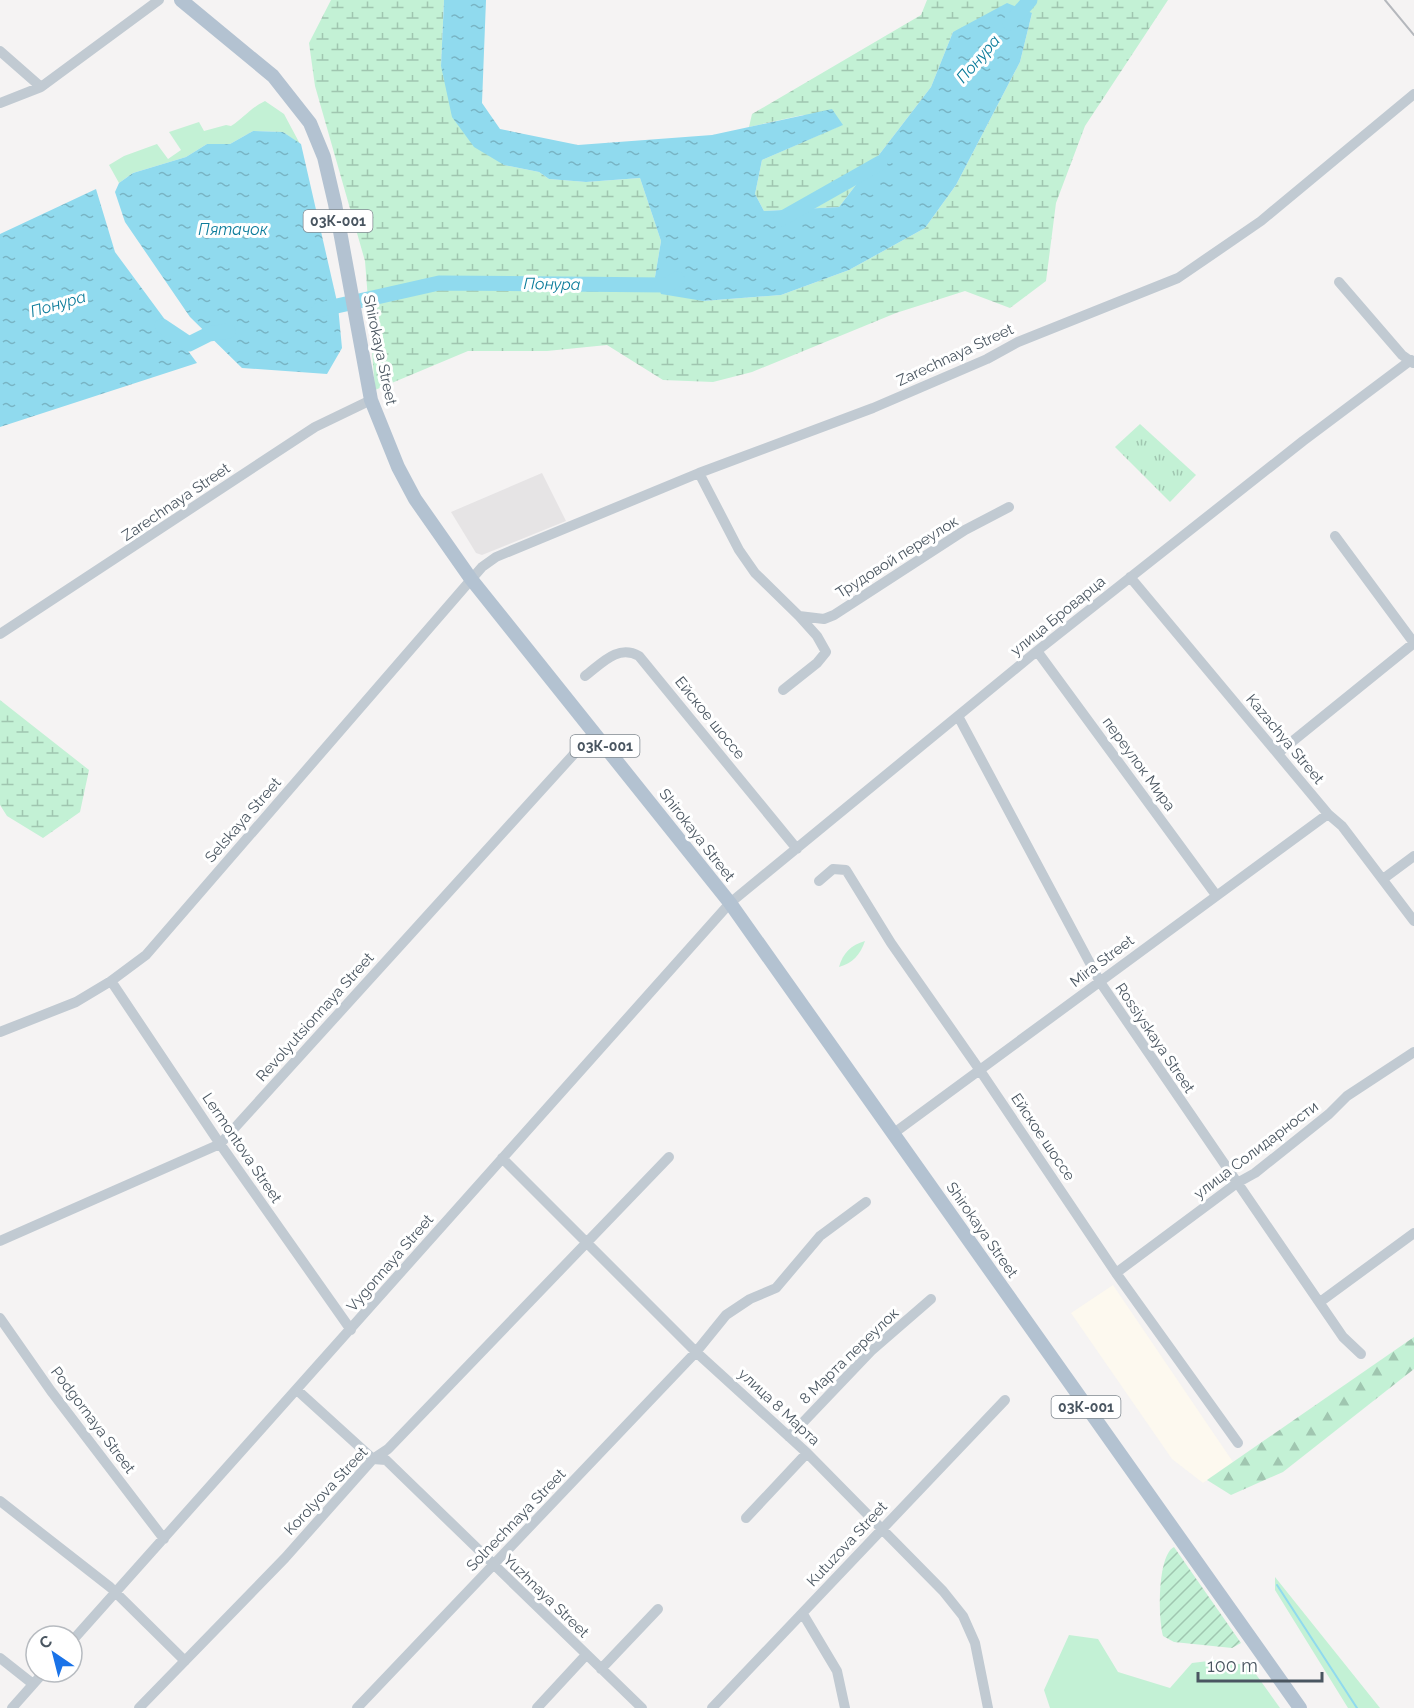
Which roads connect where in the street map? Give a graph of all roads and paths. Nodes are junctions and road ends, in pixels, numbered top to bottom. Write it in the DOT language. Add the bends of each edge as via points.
graph roads {
  1 [pos="159,0"];
  2 [pos="181,0"];
  3 [pos="0,51"];
  4 [pos="41,87"];
  5 [pos="1414,94"];
  6 [pos="0,103"];
  7 [pos="1339,282"];
  8 [pos="1412,362"];
  9 [pos="371,400"];
  10 [pos="699,473"];
  11 [pos="1009,507"];
  12 [pos="1335,536"];
  13 [pos="1130,577"];
  14 [pos="471,579"];
  15 [pos="799,616"];
  16 [pos="0,634"];
  17 [pos="1414,643"];
  18 [pos="1037,651"];
  19 [pos="585,675"];
  20 [pos="783,690"];
  21 [pos="958,716"];
  22 [pos="594,732"];
  23 [pos="1278,753"];
  24 [pos="1328,814"];
  25 [pos="796,849"];
  26 [pos="1414,856"];
  27 [pos="1383,879"];
  28 [pos="819,881"];
  29 [pos="1216,895"];
  30 [pos="730,903"];
  31 [pos="1414,921"];
  32 [pos="111,981"];
  33 [pos="1100,982"];
  34 [pos="0,1032"];
  35 [pos="1414,1052"];
  36 [pos="979,1069"];
  37 [pos="894,1133"];
  38 [pos="220,1144"];
  39 [pos="669,1157"];
  40 [pos="502,1158"];
  41 [pos="1237,1183"];
  42 [pos="866,1202"];
  43 [pos="1414,1233"];
  44 [pos="0,1241"];
  45 [pos="586,1243"];
  46 [pos="1116,1273"];
  47 [pos="931,1299"];
  48 [pos="1320,1302"];
  49 [pos="0,1318"];
  50 [pos="351,1330"];
  51 [pos="696,1352"];
  52 [pos="1361,1354"];
  53 [pos="297,1390"];
  54 [pos="1005,1400"];
  55 [pos="789,1437"];
  56 [pos="1238,1443"];
  57 [pos="807,1453"];
  58 [pos="373,1459"];
  59 [pos="0,1501"];
  60 [pos="746,1518"];
  61 [pos="882,1528"];
  62 [pos="164,1539"];
  63 [pos="492,1566"];
  64 [pos="115,1593"];
  65 [pos="658,1609"];
  66 [pos="803,1614"];
  67 [pos="84,1628"];
  68 [pos="586,1655"];
  69 [pos="0,1658"];
  70 [pos="185,1661"];
  71 [pos="601,1669"];
  72 [pos="24,1677"];
  73 [pos="33,1684"];
  74 [pos="12,1708"];
  75 [pos="139,1708"];
  76 [pos="357,1708"];
  77 [pos="537,1708"];
  78 [pos="642,1708"];
  79 [pos="712,1708"];
  80 [pos="845,1708"];
  81 [pos="988,1708"];
  82 [pos="1300,1708"];
  1 -- 4 [label="street"];
  2 -- 9 [label="main road, Shirokaya Street / 03К-001" via="288,92 310,123 324,157"];
  3 -- 4 [label="street"];
  4 -- 6 [label="street"];
  5 -- 10 [label="street, Zarechnaya Street" via="1260,220 1178,278 1018,342 873,408"];
  7 -- 8 [label="street"];
  8 -- 13 [label="street, улица Броварца" via="1302,441"];
  9 -- 14 [label="main road, Shirokaya Street / 03К-001" via="415,499"];
  9 -- 16 [label="street, Zarechnaya Street" via="309,432"];
  10 -- 14 [label="street, Zarechnaya Street" via="496,557"];
  10 -- 15 [label="street" via="755,573"];
  11 -- 15 [label="street, Трудовой переулок" via="965,530 834,615 824,619"];
  12 -- 17 [label="street"];
  13 -- 18 [label="street, улица Броварца"];
  13 -- 23 [label="street, Kazachya Street"];
  14 -- 22 [label="main road, Shirokaya Street / 03К-001"];
  14 -- 32 [label="street, Selskaya Street" via="172,926 146,955"];
  15 -- 20 [label="street" via="826,652"];
  17 -- 23 [label="street"];
  18 -- 21 [label="street, улица Броварца"];
  18 -- 29 [label="street, переулок Мира"];
  19 -- 25 [label="street, Ейское шоссе" via="619,652 626,650 639,656"];
  21 -- 25 [label="street, улица Броварца"];
  21 -- 33 [label="street, Rossiyskaya Street"];
  22 -- 30 [label="main road, Shirokaya Street / 03К-001"];
  22 -- 38 [label="street, Revolyutsionnaya Street"];
  23 -- 24 [label="street, Kazachya Street"];
  24 -- 27 [label="street, Kazachya Street"];
  24 -- 29 [label="street, Mira Street"];
  25 -- 30 [label="street, улица Броварца"];
  26 -- 27 [label="street"];
  27 -- 31 [label="street, Kazachya Street"];
  28 -- 36 [label="street, Ейское шоссе" via="833,869 846,870 851,875 891,943"];
  29 -- 33 [label="street, Mira Street"];
  30 -- 37 [label="main road, Shirokaya Street / 03К-001"];
  30 -- 40 [label="street, Vygonnaya Street"];
  32 -- 34 [label="street, Selskaya Street" via="76,1002"];
  32 -- 38 [label="street, Lermontova Street"];
  33 -- 36 [label="street, Mira Street"];
  33 -- 41 [label="street, Rossiyskaya Street"];
  35 -- 41 [label="street, улица Солидарности" via="1347,1096 1255,1173"];
  36 -- 37 [label="street, Mira Street"];
  36 -- 46 [label="street, Ейское шоссе"];
  37 -- 82 [label="main road, Shirokaya Street / 03К-001"];
  38 -- 44 [label="street, Revolyutsionnaya Street"];
  38 -- 50 [label="street, Lermontova Street"];
  39 -- 45 [label="street, Korolyova Street"];
  40 -- 45 [label="street, улица 8 Марта"];
  40 -- 50 [label="street, Vygonnaya Street"];
  41 -- 46 [label="street, улица Солидарности"];
  41 -- 48 [label="street, Rossiyskaya Street"];
  42 -- 51 [label="street, Solnechnaya Street" via="820,1236 776,1288 726,1315"];
  43 -- 48 [label="street"];
  45 -- 51 [label="street, улица 8 Марта"];
  45 -- 58 [label="street, Korolyova Street" via="388,1449"];
  46 -- 56 [label="street, Ейское шоссе"];
  47 -- 55 [label="street, 8 Марта переулок" via="872,1351"];
  48 -- 52 [label="street, Rossiyskaya Street" via="1343,1337"];
  49 -- 62 [label="street, Podgornaya Street"];
  50 -- 53 [label="street, Vygonnaya Street"];
  51 -- 55 [label="street, улица 8 Марта"];
  51 -- 63 [label="street, Solnechnaya Street"];
  53 -- 58 [label="street, Yuzhnaya Street"];
  53 -- 62 [label="street, Vygonnaya Street"];
  54 -- 61 [label="street, Kutuzova Street"];
  55 -- 57 [label="street, улица 8 Марта"];
  57 -- 60 [label="street"];
  57 -- 61 [label="street, улица 8 Марта"];
  58 -- 63 [label="street, Yuzhnaya Street" via="386,1460"];
  58 -- 70 [label="street, Korolyova Street" via="285,1558"];
  59 -- 64 [label="street"];
  61 -- 66 [label="street, Kutuzova Street"];
  61 -- 81 [label="street, улица 8 Марта" via="963,1616 975,1643"];
  62 -- 64 [label="street, Vygonnaya Street"];
  63 -- 68 [label="street, Yuzhnaya Street"];
  63 -- 76 [label="street, Solnechnaya Street"];
  64 -- 67 [label="street, Vygonnaya Street"];
  64 -- 70 [label="street"];
  65 -- 71 [label="street"];
  66 -- 79 [label="street, Kutuzova Street"];
  66 -- 80 [label="street" via="837,1671"];
  68 -- 71 [label="street, Yuzhnaya Street"];
  68 -- 77 [label="street"];
  69 -- 72 [label="street"];
  70 -- 75 [label="street, Korolyova Street"];
  71 -- 78 [label="street, Yuzhnaya Street"];
  73 -- 74 [label="street"];
}
